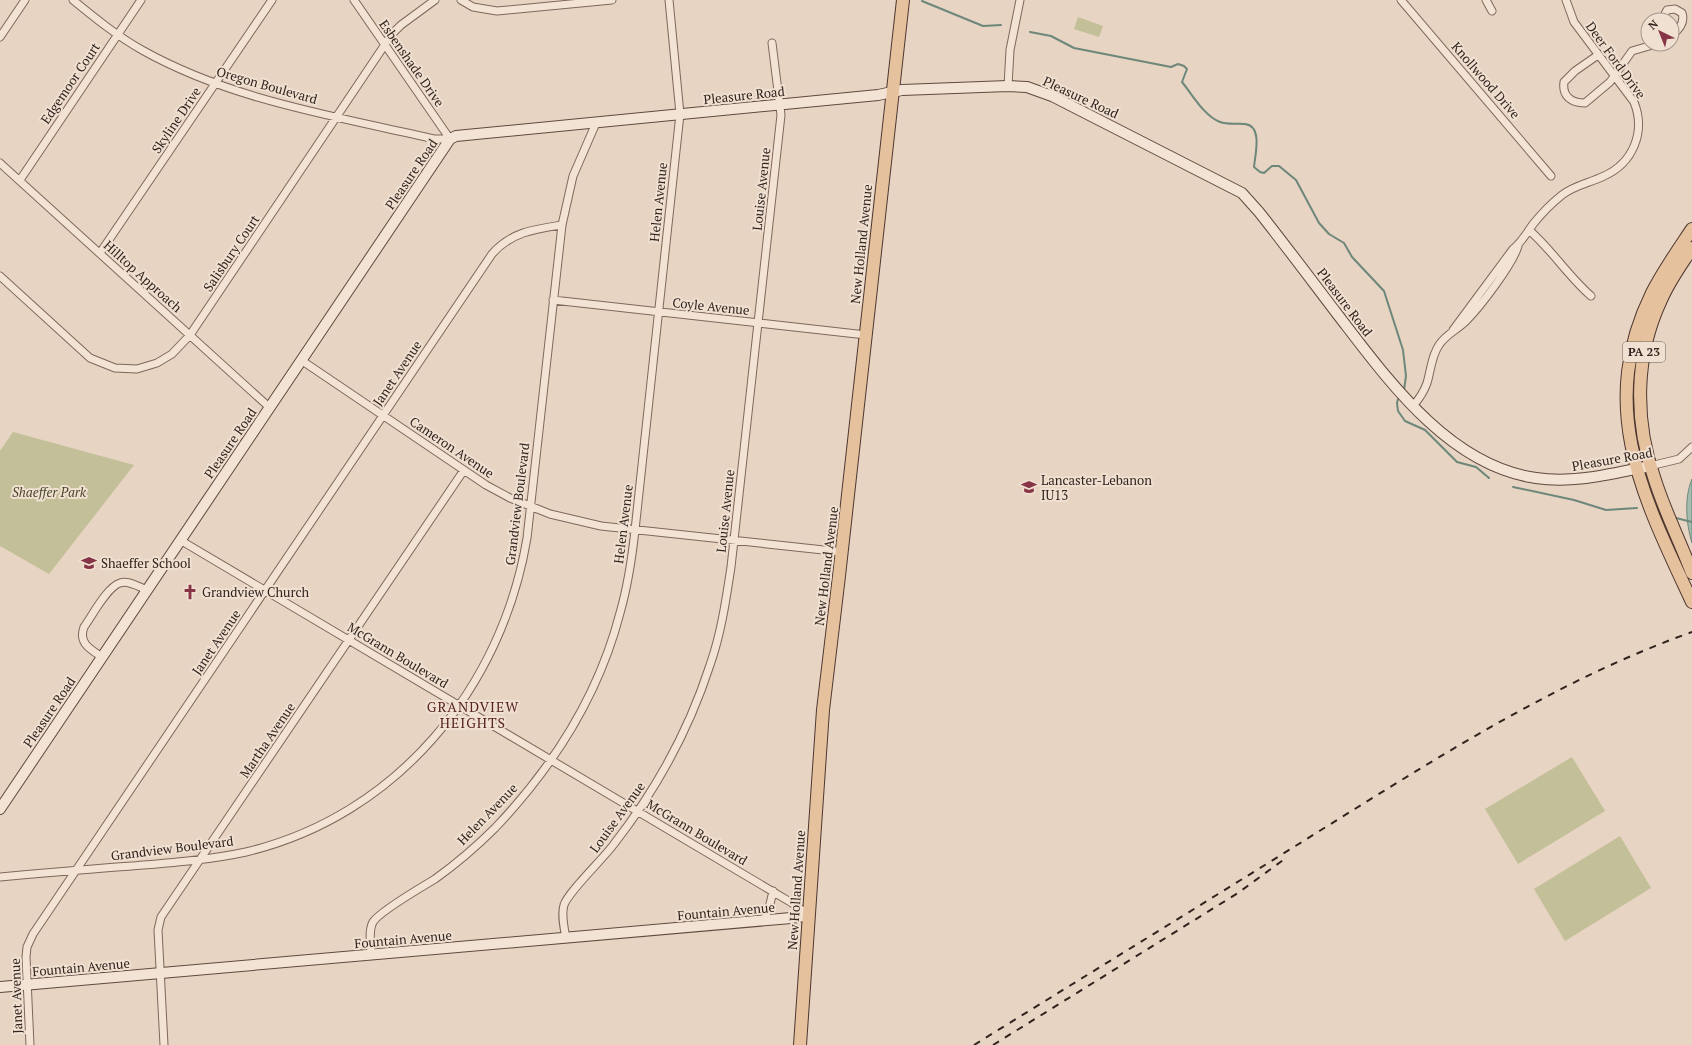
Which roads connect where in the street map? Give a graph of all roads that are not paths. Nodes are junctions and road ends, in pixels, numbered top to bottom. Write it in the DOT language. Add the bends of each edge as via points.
graph roads {
  1 [pos="25,0"];
  2 [pos="73,0"];
  3 [pos="141,0"];
  4 [pos="272,0"];
  5 [pos="354,0"];
  6 [pos="435,0"];
  7 [pos="461,0"];
  8 [pos="612,0"];
  9 [pos="669,0"];
  10 [pos="903,0"];
  11 [pos="1020,0"];
  12 [pos="1401,0"];
  13 [pos="1486,0"];
  14 [pos="1566,0"];
  15 [pos="1492,11"];
  16 [pos="1666,12"];
  17 [pos="1679,12"];
  18 [pos="1680,12"];
  19 [pos="1680,26"];
  20 [pos="118,35"];
  21 [pos="0,37"];
  22 [pos="772,43"];
  23 [pos="385,45"];
  24 [pos="1640,49"];
  25 [pos="1598,54"];
  26 [pos="1615,75"];
  27 [pos="215,84"];
  28 [pos="1008,86"];
  29 [pos="892,92"];
  30 [pos="780,105"];
  31 [pos="680,114"];
  32 [pos="336,117"];
  33 [pos="596,123"];
  34 [pos="450,139"];
  35 [pos="0,162"];
  36 [pos="1552,176"];
  37 [pos="20,180"];
  38 [pos="562,225"];
  39 [pos="1692,228"];
  40 [pos="1529,230"];
  41 [pos="1692,248"];
  42 [pos="100,253"];
  43 [pos="0,276"];
  44 [pos="1591,296"];
  45 [pos="553,300"];
  46 [pos="659,312"];
  47 [pos="758,323"];
  48 [pos="190,335"];
  49 [pos="866,335"];
  50 [pos="301,360"];
  51 [pos="1413,406"];
  52 [pos="269,407"];
  53 [pos="383,415"];
  54 [pos="1692,447"];
  55 [pos="1650,466"];
  56 [pos="1636,469"];
  57 [pos="464,470"];
  58 [pos="530,507"];
  59 [pos="635,530"];
  60 [pos="180,540"];
  61 [pos="734,540"];
  62 [pos="842,552"];
  63 [pos="1692,573"];
  64 [pos="147,590"];
  65 [pos="265,591"];
  66 [pos="1692,602"];
  67 [pos="349,640"];
  68 [pos="102,657"];
  69 [pos="460,706"];
  70 [pos="551,760"];
  71 [pos="0,809"];
  72 [pos="638,811"];
  73 [pos="201,860"];
  74 [pos="76,870"];
  75 [pos="0,877"];
  76 [pos="773,891"];
  77 [pos="809,915"];
  78 [pos="764,921"];
  79 [pos="566,938"];
  80 [pos="372,955"];
  81 [pos="161,973"];
  82 [pos="27,984"];
  83 [pos="0,987"];
  84 [pos="30,1045"];
  85 [pos="164,1045"];
  86 [pos="800,1045"];
  1 -- 21 [label="street"];
  2 -- 20 [label="street, Oregon Boulevard"];
  3 -- 20 [label="street, Edgemoor Court"];
  4 -- 27 [label="street, Skyline Drive"];
  5 -- 23 [label="street, Esbenshade Drive"];
  6 -- 23 [label="street, Salisbury Court" via="401,24"];
  7 -- 8 [label="street" via="480,9 497,11"];
  9 -- 31 [label="street, Helen Avenue"];
  10 -- 29 [label="main road, New Holland Avenue"];
  11 -- 28 [label="street" via="1010,50"];
  12 -- 36 [label="street, Knollwood Drive"];
  13 -- 15 [label="street"];
  14 -- 25 [label="street, Deer Ford Drive" via="1574,22"];
  16 -- 17 [label="street" via="1671,9"];
  18 -- 19 [label="street" via="1684,19"];
  20 -- 27 [label="street, Oregon Boulevard" via="160,60"];
  20 -- 37 [label="street, Edgemoor Court"];
  22 -- 30 [label="street, Louise Avenue"];
  23 -- 32 [label="street, Salisbury Court"];
  23 -- 34 [label="street, Esbenshade Drive"];
  24 -- 26 [label="street" via="1632,51"];
  25 -- 26 [label="street, Deer Ford Drive"];
  25 -- 26 [label="street" via="1566,78 1563,87 1567,96 1574,102 1585,103"];
  26 -- 40 [label="street, Deer Ford Drive" via="1634,102 1639,117 1640,126 1634,148 1615,170 1563,194"];
  27 -- 32 [label="street, Oregon Boulevard"];
  27 -- 42 [label="street, Skyline Drive"];
  28 -- 29 [label="street, Pleasure Road"];
  28 -- 51 [label="street, Pleasure Road" via="1031,88 1052,96 1242,193 1387,380"];
  29 -- 30 [label="street, Pleasure Road"];
  29 -- 49 [label="main road, New Holland Avenue"];
  30 -- 31 [label="street, Pleasure Road"];
  30 -- 47 [label="street, Louise Avenue"];
  31 -- 33 [label="street, Pleasure Road"];
  31 -- 46 [label="street, Helen Avenue"];
  32 -- 34 [label="street, Oregon Boulevard" via="434,139"];
  32 -- 48 [label="street, Salisbury Court"];
  33 -- 34 [label="street, Pleasure Road" via="456,136"];
  33 -- 38 [label="street, Grandview Boulevard" via="573,176"];
  34 -- 50 [label="street, Pleasure Road"];
  35 -- 37 [label="street, Hilltop Approach"];
  37 -- 42 [label="street, Hilltop Approach"];
  38 -- 45 [label="street, Grandview Boulevard"];
  38 -- 53 [label="street, Janet Avenue" via="519,234 498,247"];
  39 -- 56 [label="main road, PA 23" via="1652,294 1632,352 1626,409 1630,446"];
  40 -- 44 [label="street" via="1546,245"];
  40 -- 51 [label="street, Deer Ford Drive" via="1436,351 1425,390"];
  41 -- 55 [label="main road, PA 23" via="1661,298 1644,349 1640,409"];
  42 -- 48 [label="street, Hilltop Approach"];
  43 -- 48 [label="street, Salisbury Court" via="90,358 115,368 137,369 157,363 172,354"];
  45 -- 46 [label="street, Coyle Avenue"];
  45 -- 58 [label="street, Grandview Boulevard"];
  46 -- 47 [label="street, Coyle Avenue"];
  46 -- 59 [label="street, Helen Avenue"];
  47 -- 49 [label="street, Coyle Avenue"];
  47 -- 61 [label="street, Louise Avenue"];
  48 -- 52 [label="street, Hilltop Approach"];
  49 -- 62 [label="main road, New Holland Avenue"];
  50 -- 52 [label="street, Pleasure Road"];
  50 -- 53 [label="street, Cameron Avenue"];
  51 -- 56 [label="street, Pleasure Road" via="1467,451 1524,476 1549,480 1578,479"];
  52 -- 60 [label="street, Pleasure Road"];
  53 -- 57 [label="street, Cameron Avenue"];
  53 -- 65 [label="street, Janet Avenue"];
  54 -- 55 [label="street, Pleasure Road" via="1679,459"];
  55 -- 56 [label="street, Pleasure Road"];
  55 -- 63 [label="main road, PA 23"];
  56 -- 66 [label="main road, PA 23"];
  57 -- 58 [label="street, Cameron Avenue" via="486,485"];
  57 -- 67 [label="street, Martha Avenue"];
  58 -- 59 [label="street, Cameron Avenue" via="578,522"];
  58 -- 69 [label="street, Grandview Boulevard" via="521,570 504,624 480,674"];
  59 -- 61 [label="street, Cameron Avenue"];
  59 -- 70 [label="street, Helen Avenue" via="626,589 610,644 576,721"];
  60 -- 64 [label="street, Pleasure Road"];
  60 -- 65 [label="street, McGrann Boulevard"];
  61 -- 62 [label="street, Cameron Avenue"];
  61 -- 72 [label="street, Louise Avenue" via="722,618 711,664 681,737"];
  62 -- 77 [label="main road, New Holland Avenue" via="823,710"];
  64 -- 68 [label="street, Pleasure Road"];
  64 -- 68 [label="street" via="120,582 113,587 84,627 83,643"];
  65 -- 67 [label="street, McGrann Boulevard"];
  65 -- 74 [label="street, Janet Avenue"];
  67 -- 69 [label="street, McGrann Boulevard"];
  67 -- 73 [label="street, Martha Avenue"];
  68 -- 71 [label="street, Pleasure Road"];
  69 -- 70 [label="street, McGrann Boulevard"];
  69 -- 73 [label="street, Grandview Boulevard" via="412,761 350,808 285,840"];
  70 -- 72 [label="street, McGrann Boulevard"];
  70 -- 80 [label="street, Helen Avenue" via="504,818 479,843 436,877 375,919 370,931"];
  72 -- 76 [label="street, McGrann Boulevard"];
  72 -- 79 [label="street, Louise Avenue" via="604,857 564,903"];
  73 -- 74 [label="street, Grandview Boulevard"];
  73 -- 81 [label="street, Martha Avenue" via="159,923"];
  74 -- 75 [label="street, Grandview Boulevard"];
  74 -- 82 [label="street, Janet Avenue" via="30,939 26,957"];
  76 -- 77 [label="street, McGrann Boulevard"];
  76 -- 78 [label="street"];
  77 -- 78 [label="street, Fountain Avenue"];
  77 -- 86 [label="main road, New Holland Avenue"];
  78 -- 79 [label="street, Fountain Avenue"];
  79 -- 80 [label="street, Fountain Avenue"];
  80 -- 81 [label="street, Fountain Avenue"];
  81 -- 82 [label="street, Fountain Avenue"];
  81 -- 85 [label="street, Martha Avenue"];
  82 -- 83 [label="street, Fountain Avenue"];
  82 -- 84 [label="street, Janet Avenue"];
}
